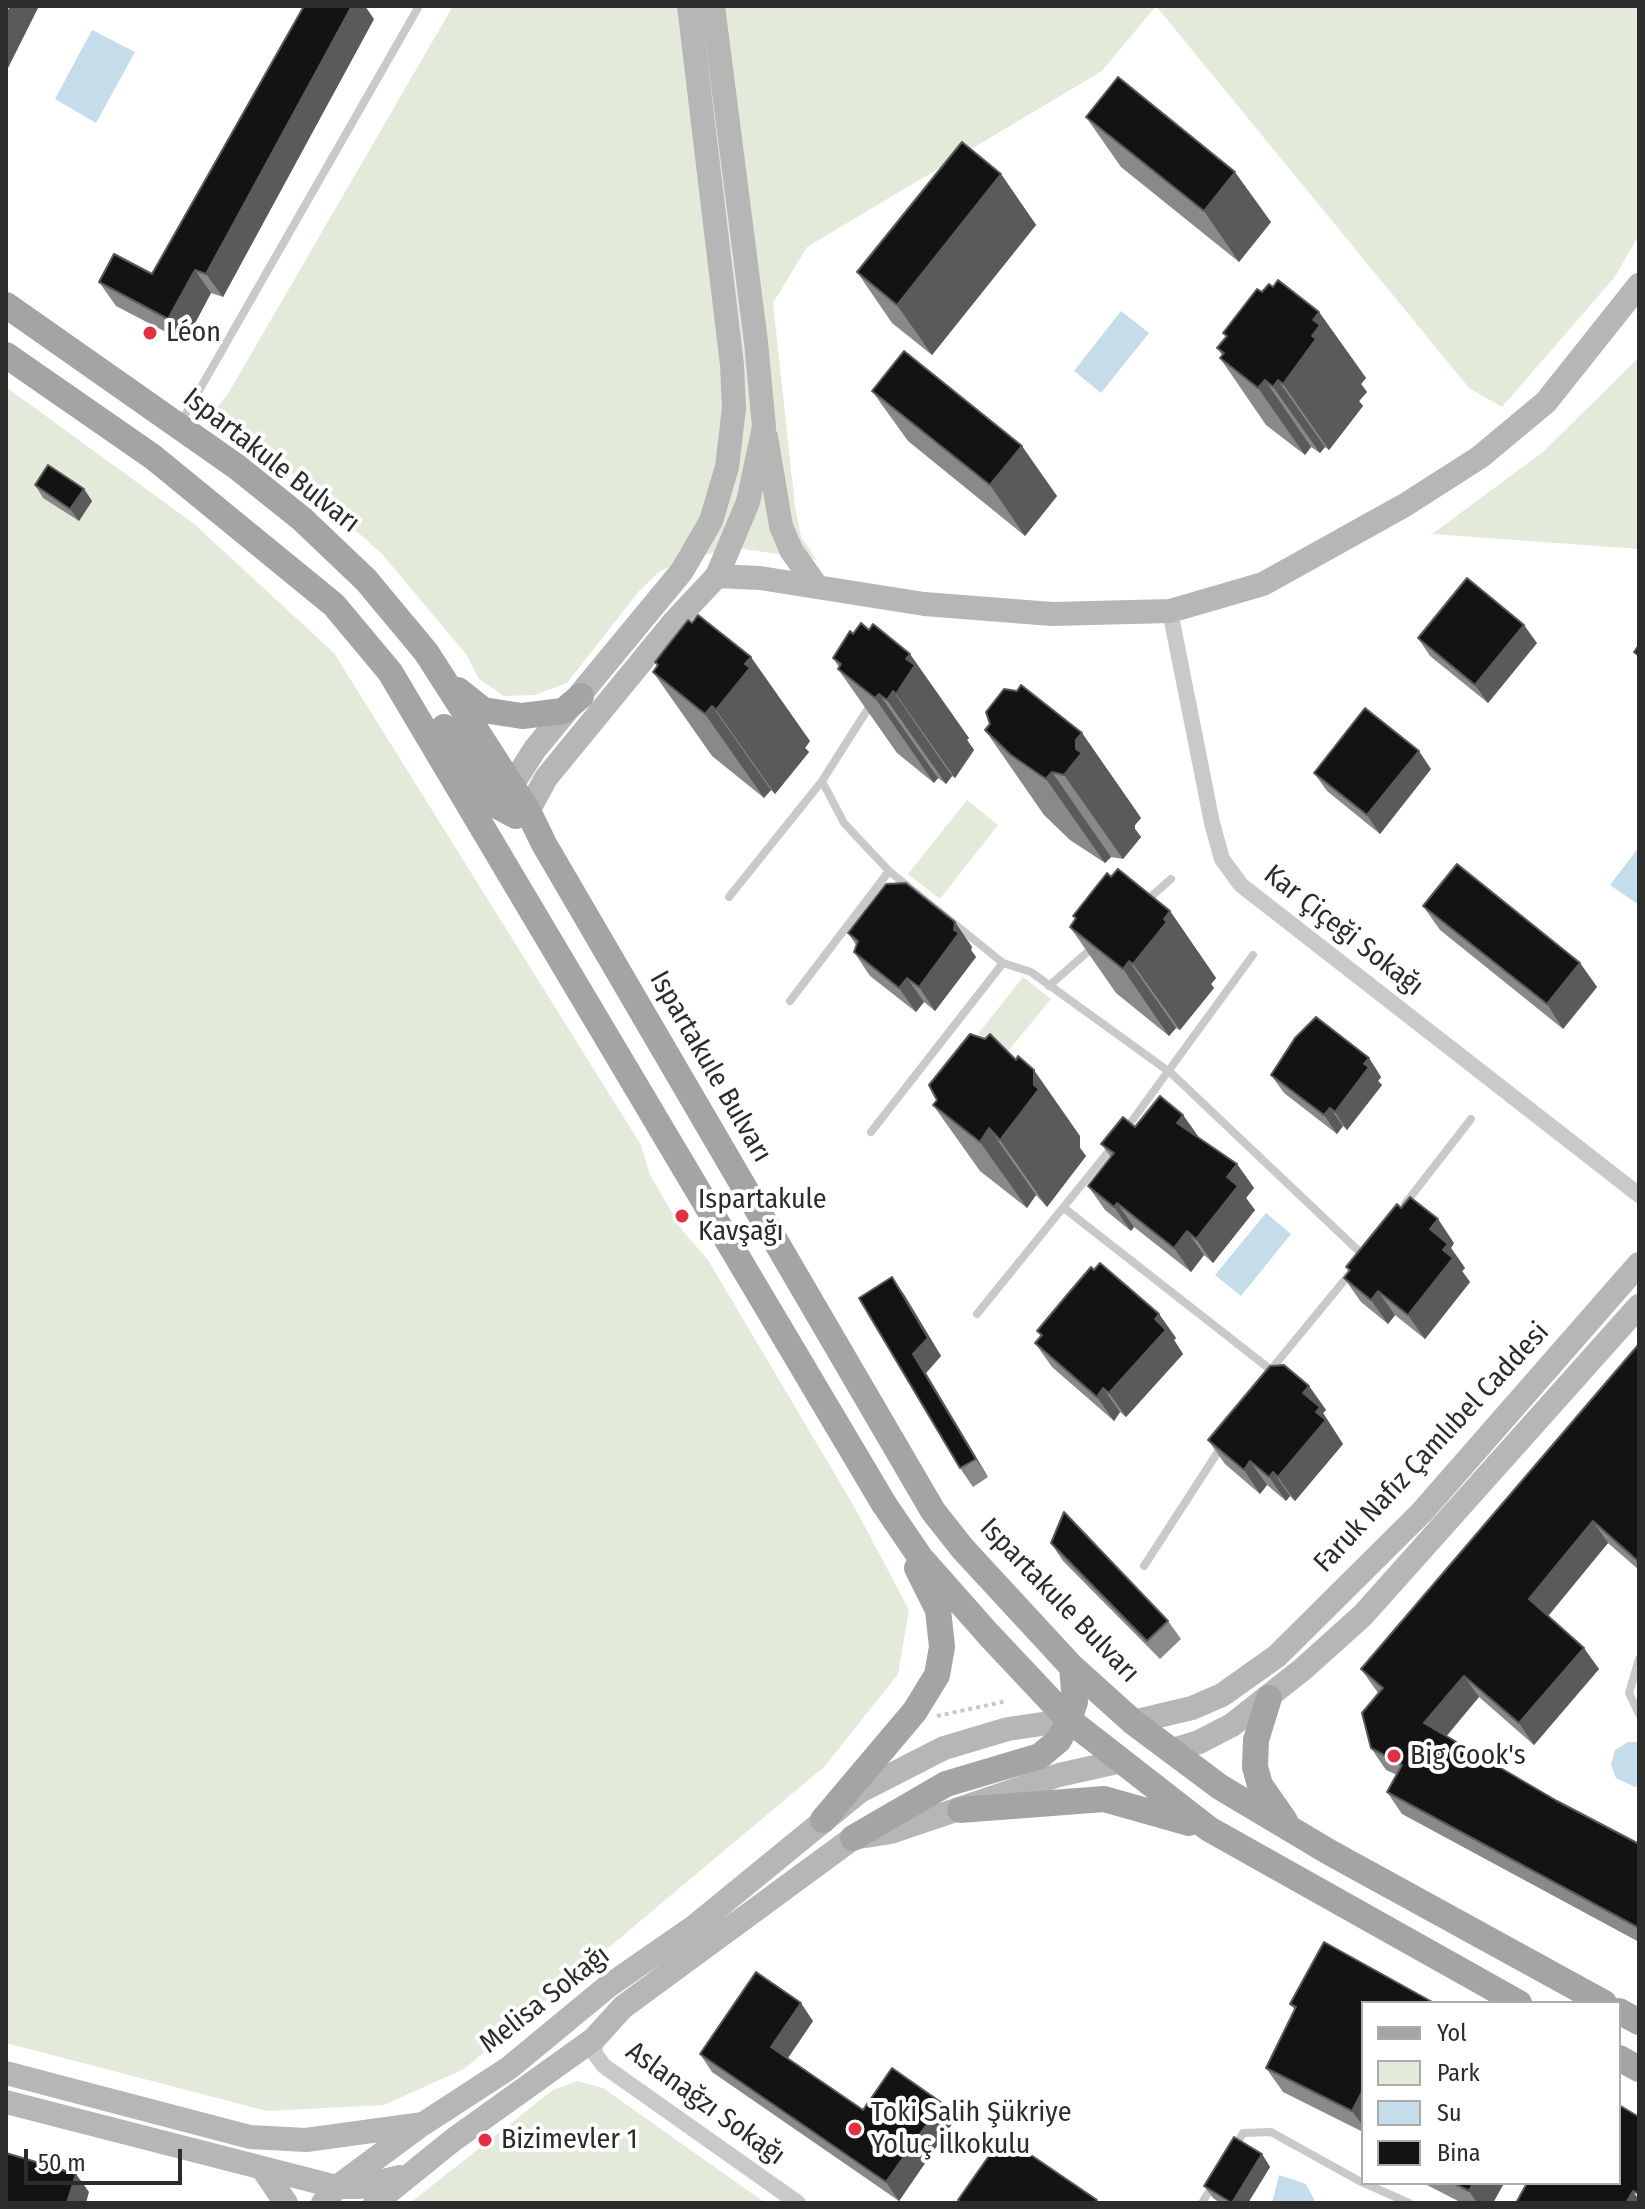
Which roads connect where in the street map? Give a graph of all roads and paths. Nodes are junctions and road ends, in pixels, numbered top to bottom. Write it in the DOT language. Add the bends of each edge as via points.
graph roads {
  1 [pos="419,6"];
  2 [pos="689,6"];
  3 [pos="713,6"];
  4 [pos="1639,285"];
  5 [pos="6,305"];
  6 [pos="1639,315"];
  7 [pos="1592,342"];
  8 [pos="6,355"];
  9 [pos="179,426"];
  10 [pos="764,426"];
  11 [pos="705,536"];
  12 [pos="717,576"];
  13 [pos="817,587"];
  14 [pos="1170,611"];
  15 [pos="357,629"];
  16 [pos="426,652"];
  17 [pos="880,689"];
  18 [pos="581,696"];
  19 [pos="822,781"];
  20 [pos="505,796"];
  21 [pos="528,811"];
  22 [pos="490,838"];
  23 [pos="889,871"];
  24 [pos="1171,879"];
  25 [pos="729,897"];
  26 [pos="1138,908"];
  27 [pos="1104,937"];
  28 [pos="1253,955"];
  29 [pos="1003,963"];
  30 [pos="1049,986"];
  31 [pos="790,1001"];
  32 [pos="1171,1073"];
  33 [pos="1471,1119"];
  34 [pos="871,1132"];
  35 [pos="1639,1195"];
  36 [pos="1064,1208"];
  37 [pos="1393,1219"];
  38 [pos="1374,1244"];
  39 [pos="1364,1256"];
  40 [pos="1639,1264"];
  41 [pos="1639,1306"];
  42 [pos="977,1314"];
  43 [pos="1271,1370"];
  44 [pos="1263,1383"];
  45 [pos="1229,1435"];
  46 [pos="895,1521"];
  47 [pos="1144,1566"];
  48 [pos="1639,1659"];
  49 [pos="1072,1667"];
  50 [pos="1269,1698"];
  51 [pos="1007,1701"];
  52 [pos="1639,1714"];
  53 [pos="931,1718"];
  54 [pos="1069,1720"];
  55 [pos="1133,1722"];
  56 [pos="1170,1751"];
  57 [pos="1117,1762"];
  58 [pos="960,1810"];
  59 [pos="823,1820"];
  60 [pos="1209,1829"];
  61 [pos="1292,1831"];
  62 [pos="853,1838"];
  63 [pos="1515,2001"];
  64 [pos="1600,2001"];
  65 [pos="1621,2012"];
  66 [pos="1639,2022"];
  67 [pos="594,2039"];
  68 [pos="1621,2059"];
  69 [pos="1639,2069"];
  70 [pos="6,2073"];
  71 [pos="6,2102"];
  72 [pos="423,2124"];
  73 [pos="1230,2156"];
  74 [pos="262,2168"];
  75 [pos="1223,2168"];
  76 [pos="406,2176"];
  77 [pos="1361,2182"];
  78 [pos="1368,2185"];
  79 [pos="330,2195"];
  80 [pos="286,2203"];
  81 [pos="375,2203"];
  82 [pos="798,2203"];
  83 [pos="1202,2203"];
  84 [pos="1409,2203"];
  1 -- 9 [label="lane"];
  2 -- 11 [label="street" via="734,408 727,467"];
  3 -- 10 [label="street"];
  4 -- 7 [label="street"];
  5 -- 9 [label="main road, Ispartakule Bulvarı"];
  6 -- 7 [label="street"];
  7 -- 14 [label="street" via="1546,402 1480,457 1405,505 1263,584"];
  8 -- 15 [label="main road" via="153,457"];
  9 -- 16 [label="main road, Ispartakule Bulvarı" via="302,519 366,580"];
  10 -- 12 [label="street" via="748,502"];
  10 -- 13 [label="street" via="781,526"];
  11 -- 12 [label="street" via="706,562"];
  11 -- 18 [label="street"];
  12 -- 13 [label="street"];
  12 -- 21 [label="street" via="546,778"];
  13 -- 14 [label="street" via="924,604 1052,614"];
  14 -- 35 [label="street, Kar Çiçeği Sokağı" via="1212,823 1222,859 1241,885"];
  15 -- 20 [label="main road"];
  15 -- 22 [label="main road" via="390,672"];
  16 -- 18 [label="main road" via="483,710 546,715 563,711"];
  16 -- 20 [label="main road, Ispartakule Bulvarı"];
  17 -- 19 [label="lane"];
  18 -- 20 [label="street" via="535,749"];
  19 -- 23 [label="lane" via="844,823"];
  19 -- 25 [label="lane"];
  20 -- 21 [label="main road, Ispartakule Bulvarı"];
  20 -- 22 [label="main road" via="491,822"];
  21 -- 49 [label="main road, Ispartakule Bulvarı" via="933,1511"];
  22 -- 46 [label="main road"];
  23 -- 29 [label="lane"];
  23 -- 31 [label="lane"];
  24 -- 26 [label="lane"];
  27 -- 30 [label="lane"];
  28 -- 32 [label="lane"];
  29 -- 30 [label="lane" via="1031,972"];
  29 -- 34 [label="lane"];
  30 -- 32 [label="lane"];
  32 -- 36 [label="lane"];
  32 -- 39 [label="lane"];
  33 -- 37 [label="lane"];
  36 -- 42 [label="lane"];
  36 -- 43 [label="lane"];
  38 -- 39 [label="lane"];
  39 -- 43 [label="lane"];
  40 -- 55 [label="street, Faruk Nafız Çamlıbel Caddesi" via="1422,1512 1277,1656 1222,1695"];
  41 -- 50 [label="street, Faruk Nafız Çamlıbel Caddesi" via="1363,1615"];
  43 -- 44 [label="lane"];
  45 -- 47 [label="lane"];
  46 -- 54 [label="main road" via="920,1557"];
  46 -- 59 [label="main road" via="938,1610 941,1660 915,1711"];
  48 -- 52 [label="lane" via="1629,1693"];
  49 -- 54 [label="main road" via="1075,1702"];
  49 -- 55 [label="main road, Ispartakule Bulvarı"];
  50 -- 56 [label="street, Faruk Nafız Çamlıbel Caddesi" via="1232,1725"];
  50 -- 61 [label="main road" via="1256,1740 1255,1767 1260,1785"];
  51 -- 53 [label="path"];
  54 -- 55 [label="main road"];
  54 -- 57 [label="main road"];
  54 -- 59 [label="street, Melisa Sokağı" via="1008,1729 944,1748 860,1791"];
  54 -- 62 [label="main road" via="1059,1740 1040,1756 946,1784"];
  55 -- 56 [label="main road, Ispartakule Bulvarı"];
  56 -- 57 [label="main road"];
  56 -- 61 [label="main road, Ispartakule Bulvarı"];
  57 -- 58 [label="street, Melisa Sokağı" via="1059,1775"];
  57 -- 60 [label="main road"];
  58 -- 60 [label="main road" via="1104,1799"];
  58 -- 62 [label="street, Melisa Sokağı"];
  59 -- 72 [label="street, Melisa Sokağı" via="509,2068"];
  60 -- 63 [label="main road"];
  61 -- 64 [label="main road, Ispartakule Bulvarı"];
  62 -- 67 [label="street, Melisa Sokağı" via="623,2007"];
  65 -- 66 [label="main road"];
  67 -- 76 [label="street, Melisa Sokağı"];
  67 -- 82 [label="street, Aslanağzı Sokağı" via="595,2054 604,2066"];
  68 -- 69 [label="main road"];
  70 -- 72 [label="street, Melisa Sokağı" via="250,2137 306,2140"];
  71 -- 74 [label="street"];
  72 -- 79 [label="street"];
  73 -- 77 [label="lane" via="1243,2133 1271,2132"];
  74 -- 79 [label="street"];
  74 -- 80 [label="street"];
  75 -- 83 [label="lane"];
  76 -- 79 [label="street"];
  76 -- 81 [label="street, Melisa Sokağı"];
  78 -- 84 [label="lane"];
}
